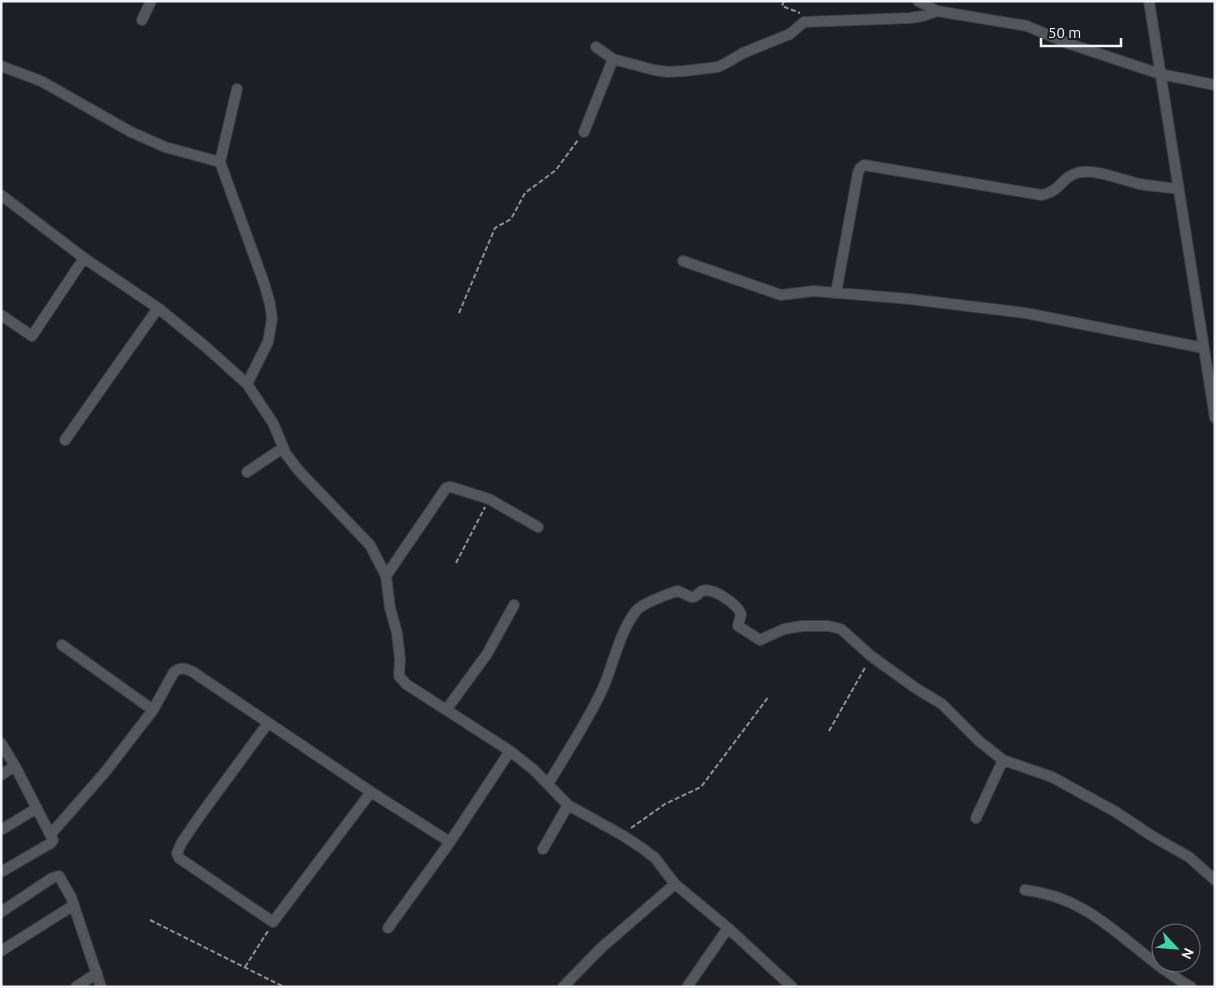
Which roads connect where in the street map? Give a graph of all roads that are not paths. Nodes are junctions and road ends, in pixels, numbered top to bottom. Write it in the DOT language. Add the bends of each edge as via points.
graph roads {
  1 [pos="151,1"];
  2 [pos="918,1"];
  3 [pos="1149,1"];
  4 [pos="937,11"];
  5 [pos="142,20"];
  6 [pos="596,47"];
  7 [pos="613,60"];
  8 [pos="1,66"];
  9 [pos="1160,74"];
  10 [pos="1215,85"];
  11 [pos="236,89"];
  12 [pos="584,132"];
  13 [pos="220,162"];
  14 [pos="1178,189"];
  15 [pos="1,195"];
  16 [pos="84,258"];
  17 [pos="683,262"];
  18 [pos="836,293"];
  19 [pos="158,308"];
  20 [pos="1,315"];
  21 [pos="1204,348"];
  22 [pos="247,384"];
  23 [pos="1213,400"];
  24 [pos="1215,418"];
  25 [pos="65,440"];
  26 [pos="283,448"];
  27 [pos="247,472"];
  28 [pos="538,527"];
  29 [pos="386,576"];
  30 [pos="514,605"];
  31 [pos="62,645"];
  32 [pos="152,710"];
  33 [pos="446,710"];
  34 [pos="268,723"];
  35 [pos="1,742"];
  36 [pos="510,751"];
  37 [pos="1002,760"];
  38 [pos="15,766"];
  39 [pos="1,775"];
  40 [pos="548,784"];
  41 [pos="371,792"];
  42 [pos="568,805"];
  43 [pos="37,808"];
  44 [pos="976,818"];
  45 [pos="1,830"];
  46 [pos="51,834"];
  47 [pos="450,842"];
  48 [pos="543,849"];
  49 [pos="1,872"];
  50 [pos="1215,880"];
  51 [pos="675,884"];
  52 [pos="1025,890"];
  53 [pos="74,905"];
  54 [pos="1,912"];
  55 [pos="388,928"];
  56 [pos="728,928"];
  57 [pos="1,951"];
  58 [pos="97,973"];
  59 [pos="76,987"];
  60 [pos="101,987"];
  61 [pos="563,987"];
  62 [pos="687,987"];
  63 [pos="792,987"];
  64 [pos="1191,987"];
  1 -- 5 [label="street"];
  2 -- 4 [label="street"];
  3 -- 9 [label="street"];
  4 -- 7 [label="street" via="910,18 804,22 790,34 718,66 668,72"];
  4 -- 9 [label="street" via="1028,26 1067,43"];
  6 -- 7 [label="street"];
  7 -- 12 [label="street"];
  8 -- 13 [label="street" via="41,81 156,143"];
  9 -- 10 [label="street"];
  9 -- 14 [label="street"];
  11 -- 13 [label="street"];
  13 -- 22 [label="street" via="264,283 272,319 268,342"];
  14 -- 18 [label="street" via="1077,172 1056,190 1041,195 864,165 858,173"];
  14 -- 21 [label="street"];
  15 -- 16 [label="street"];
  16 -- 19 [label="street"];
  16 -- 20 [label="street" via="32,336"];
  17 -- 18 [label="street" via="782,295 814,291"];
  18 -- 21 [label="street" via="1025,313"];
  19 -- 22 [label="street"];
  19 -- 25 [label="street"];
  21 -- 23 [label="street"];
  22 -- 26 [label="street" via="273,423"];
  23 -- 24 [label="street"];
  26 -- 27 [label="street"];
  26 -- 29 [label="street" via="299,471 370,546"];
  28 -- 29 [label="street" via="489,499 457,488 446,488"];
  29 -- 33 [label="street" via="397,633 399,676"];
  30 -- 33 [label="street" via="487,654"];
  31 -- 32 [label="street"];
  32 -- 34 [label="street" via="174,672 183,668"];
  32 -- 46 [label="street" via="106,771"];
  33 -- 36 [label="street"];
  34 -- 41 [label="street"];
  34 -- 41 [label="street" via="177,853 179,858 273,922"];
  35 -- 38 [label="street"];
  36 -- 40 [label="street"];
  36 -- 47 [label="street"];
  37 -- 40 [label="street" via="942,704 872,656 845,632 828,626 802,626 757,639 738,626 740,611 720,594 704,591 692,597 679,591 638,608 624,633 603,688"];
  37 -- 44 [label="street"];
  37 -- 50 [label="street" via="1052,777 1116,812 1189,857"];
  38 -- 39 [label="street"];
  38 -- 43 [label="street"];
  40 -- 42 [label="street"];
  41 -- 47 [label="street"];
  42 -- 48 [label="street"];
  42 -- 51 [label="street" via="655,858"];
  43 -- 45 [label="street"];
  43 -- 46 [label="street"];
  46 -- 49 [label="street" via="51,843"];
  47 -- 55 [label="street"];
  51 -- 56 [label="street"];
  51 -- 61 [label="street" via="601,948"];
  52 -- 64 [label="street" via="1061,897 1080,907"];
  53 -- 54 [label="street" via="58,876"];
  53 -- 57 [label="street"];
  53 -- 58 [label="street"];
  56 -- 62 [label="street"];
  56 -- 63 [label="street"];
  58 -- 59 [label="street"];
  58 -- 60 [label="street"];
}
